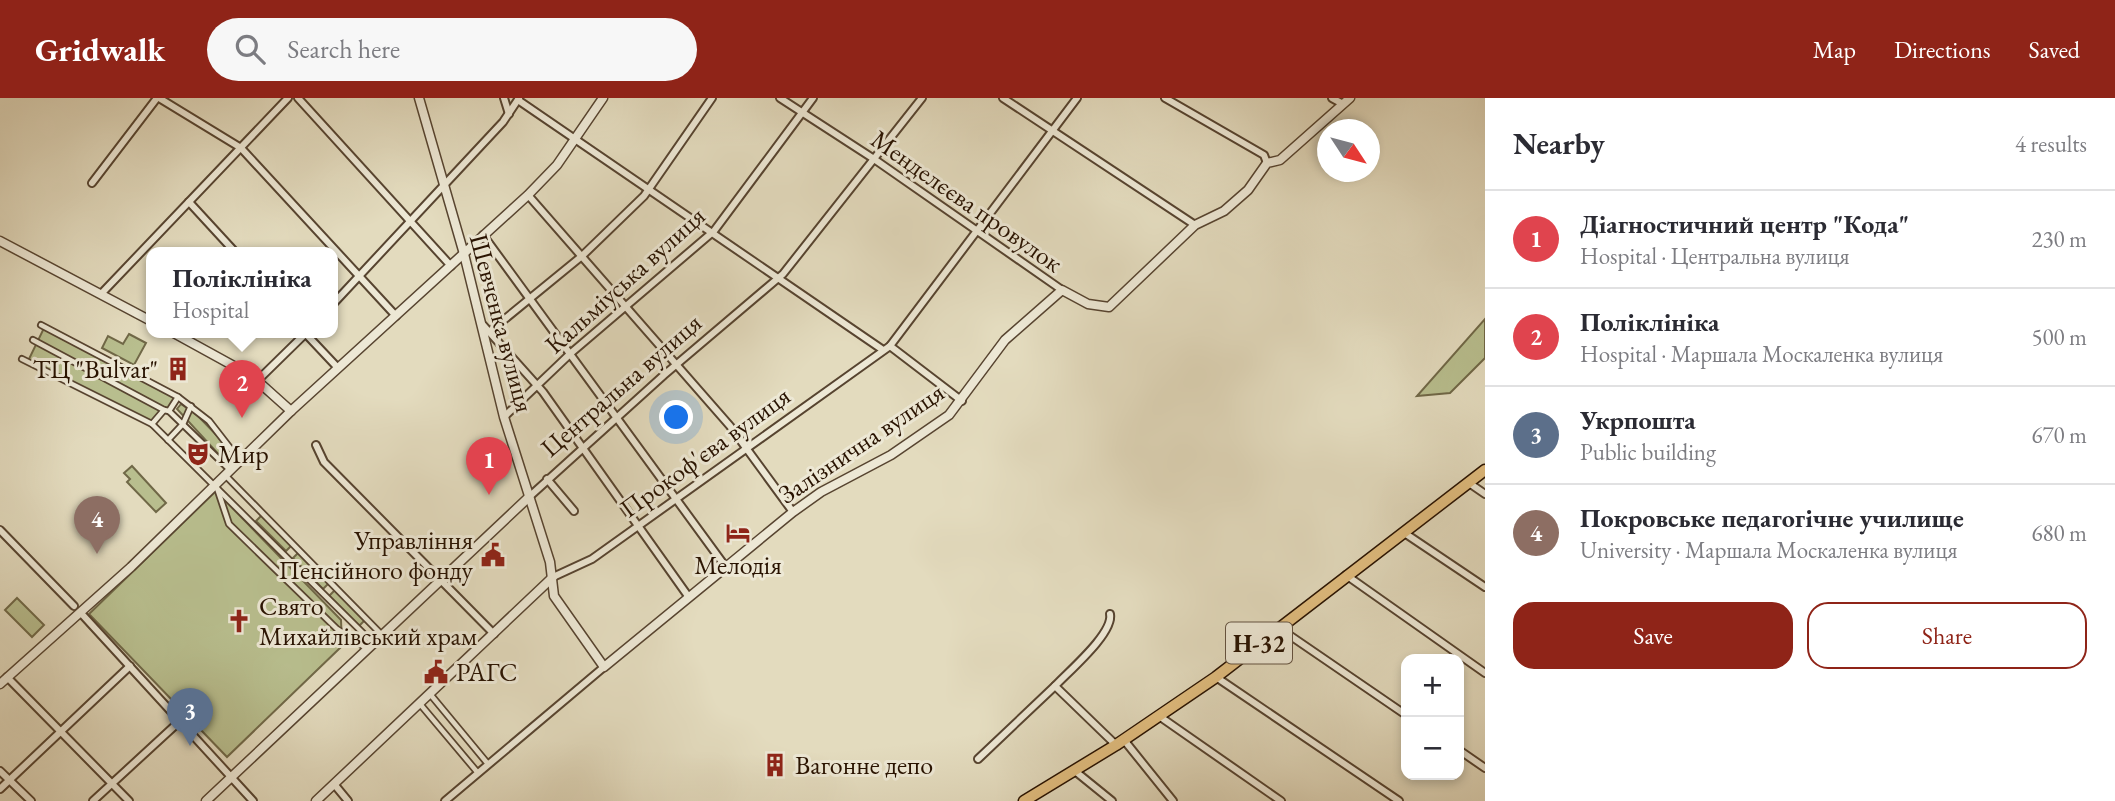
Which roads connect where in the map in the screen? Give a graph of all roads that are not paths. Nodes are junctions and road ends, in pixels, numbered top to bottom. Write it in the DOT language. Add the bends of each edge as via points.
graph roads {
  1 [pos="158,98"];
  2 [pos="288,98"];
  3 [pos="298,98"];
  4 [pos="419,98"];
  5 [pos="504,98"];
  6 [pos="603,98"];
  7 [pos="712,98"];
  8 [pos="780,98"];
  9 [pos="813,98"];
  10 [pos="922,98"];
  11 [pos="1003,98"];
  12 [pos="1019,98"];
  13 [pos="1077,98"];
  14 [pos="1165,98"];
  15 [pos="1332,98"];
  16 [pos="519,99"];
  17 [pos="1346,101"];
  18 [pos="1015,106"];
  19 [pos="509,114"];
  20 [pos="803,114"];
  21 [pos="1053,132"];
  22 [pos="577,139"];
  23 [pos="241,148"];
  24 [pos="874,159"];
  25 [pos="1266,163"];
  26 [pos="92,183"];
  27 [pos="443,187"];
  28 [pos="651,189"];
  29 [pos="528,195"];
  30 [pos="189,202"];
  31 [pos="410,222"];
  32 [pos="1195,225"];
  33 [pos="713,232"];
  34 [pos="978,233"];
  35 [pos="483,235"];
  36 [pos="0,241"];
  37 [pos="230,247"];
  38 [pos="332,247"];
  39 [pos="338,253"];
  40 [pos="464,254"];
  41 [pos="582,256"];
  42 [pos="451,266"];
  43 [pos="359,276"];
  44 [pos="779,276"];
  45 [pos="1062,290"];
  46 [pos="102,293"];
  47 [pos="530,296"];
  48 [pos="338,299"];
  49 [pos="626,305"];
  50 [pos="396,317"];
  51 [pos="146,318"];
  52 [pos="479,321"];
  53 [pos="41,325"];
  54 [pos="489,332"];
  55 [pos="182,338"];
  56 [pos="301,338"];
  57 [pos="311,338"];
  58 [pos="33,340"];
  59 [pos="890,346"];
  60 [pos="883,350"];
  61 [pos="571,353"];
  62 [pos="22,359"];
  63 [pos="675,365"];
  64 [pos="338,368"];
  65 [pos="257,381"];
  66 [pos="538,386"];
  67 [pos="178,397"];
  68 [pos="962,401"];
  69 [pos="191,406"];
  70 [pos="167,410"];
  71 [pos="291,411"];
  72 [pos="618,415"];
  73 [pos="504,417"];
  74 [pos="152,424"];
  75 [pos="183,424"];
  76 [pos="168,440"];
  77 [pos="316,445"];
  78 [pos="583,446"];
  79 [pos="745,448"];
  80 [pos="240,461"];
  81 [pos="1485,470"];
  82 [pos="228,472"];
  83 [pos="547,479"];
  84 [pos="1469,483"];
  85 [pos="215,484"];
  86 [pos="1485,494"];
  87 [pos="528,498"];
  88 [pos="675,499"];
  89 [pos="574,511"];
  90 [pos="793,512"];
  91 [pos="637,527"];
  92 [pos="0,530"];
  93 [pos="1403,532"];
  94 [pos="725,566"];
  95 [pos="1346,575"];
  96 [pos="553,577"];
  97 [pos="442,578"];
  98 [pos="1485,587"];
  99 [pos="688,596"];
  100 [pos="77,609"];
  101 [pos="1110,614"];
  102 [pos="1279,628"];
  103 [pos="381,634"];
  104 [pos="494,634"];
  105 [pos="369,645"];
  106 [pos="130,666"];
  107 [pos="604,667"];
  108 [pos="1485,673"];
  109 [pos="7,677"];
  110 [pos="1216,677"];
  111 [pos="0,684"];
  112 [pos="1055,685"];
  113 [pos="430,694"];
  114 [pos="420,703"];
  115 [pos="1401,712"];
  116 [pos="1159,716"];
  117 [pos="181,720"];
  118 [pos="61,732"];
  119 [pos="1120,743"];
  120 [pos="1464,753"];
  121 [pos="978,759"];
  122 [pos="488,764"];
  123 [pos="1485,768"];
  124 [pos="0,771"];
  125 [pos="1075,771"];
  126 [pos="478,773"];
  127 [pos="232,777"];
  128 [pos="9,780"];
  129 [pos="112,784"];
  130 [pos="334,784"];
  131 [pos="0,789"];
  132 [pos="31,801"];
  133 [pos="93,801"];
  134 [pos="129,801"];
  135 [pos="206,801"];
  136 [pos="253,801"];
  137 [pos="316,801"];
  138 [pos="348,801"];
  139 [pos="445,801"];
  140 [pos="1024,801"];
  141 [pos="1112,801"];
  142 [pos="1174,801"];
  143 [pos="1281,801"];
  144 [pos="1399,801"];
  1 -- 23 [label="street"];
  1 -- 26 [label="street"];
  2 -- 23 [label="street"];
  3 -- 31 [label="street"];
  4 -- 27 [label="street, Шевченка вулиця"];
  5 -- 19 [label="street"];
  6 -- 22 [label="street"];
  7 -- 28 [label="street"];
  8 -- 20 [label="street, Менделєєва провулок"];
  9 -- 20 [label="street, Кальміуська вулиця"];
  10 -- 24 [label="street, Центральна вулиця"];
  11 -- 18 [label="street"];
  12 -- 18 [label="street"];
  13 -- 21 [label="street, Прокоф'єва вулиця"];
  14 -- 25 [label="street" via="1264,155"];
  15 -- 17 [label="street"];
  16 -- 19 [label="street"];
  16 -- 22 [label="street"];
  17 -- 25 [label="street" via="1280,160"];
  18 -- 21 [label="street"];
  19 -- 27 [label="street"];
  20 -- 24 [label="street, Менделєєва провулок"];
  20 -- 33 [label="street, Кальміуська вулиця"];
  21 -- 32 [label="street"];
  21 -- 34 [label="street, Прокоф'єва вулиця"];
  22 -- 28 [label="street"];
  22 -- 29 [label="street"];
  23 -- 30 [label="street"];
  23 -- 38 [label="street"];
  24 -- 34 [label="street, Менделєєва провулок"];
  24 -- 44 [label="street, Центральна вулиця"];
  25 -- 32 [label="street" via="1248,190 1224,211"];
  27 -- 31 [label="street"];
  27 -- 40 [label="street, Шевченка вулиця"];
  28 -- 33 [label="street"];
  28 -- 41 [label="street"];
  29 -- 35 [label="street"];
  29 -- 41 [label="street"];
  30 -- 37 [label="street"];
  30 -- 46 [label="street"];
  31 -- 42 [label="street"];
  31 -- 43 [label="street"];
  32 -- 45 [label="street" via="1109,307 1088,304"];
  33 -- 44 [label="street"];
  33 -- 49 [label="street, Кальміуська вулиця"];
  34 -- 45 [label="street, Менделєєва провулок"];
  34 -- 59 [label="street, Прокоф'єва вулиця"];
  35 -- 40 [label="street"];
  35 -- 47 [label="street"];
  36 -- 46 [label="street"];
  39 -- 43 [label="street"];
  40 -- 42 [label="street"];
  40 -- 52 [label="street, Шевченка вулиця"];
  41 -- 47 [label="street"];
  41 -- 49 [label="street"];
  42 -- 50 [label="street"];
  43 -- 48 [label="street"];
  43 -- 50 [label="street"];
  44 -- 60 [label="street"];
  44 -- 63 [label="street, Центральна вулиця"];
  45 -- 68 [label="street, Залізнична вулиця" via="997,350"];
  46 -- 51 [label="street"];
  47 -- 54 [label="street"];
  47 -- 61 [label="street"];
  49 -- 61 [label="street, Кальміуська вулиця"];
  49 -- 63 [label="street"];
  50 -- 64 [label="street"];
  52 -- 54 [label="street"];
  52 -- 73 [label="street, Шевченка вулиця"];
  53 -- 67 [label="street"];
  54 -- 66 [label="street"];
  55 -- 65 [label="street"];
  56 -- 65 [label="street"];
  57 -- 64 [label="street"];
  58 -- 70 [label="street"];
  59 -- 60 [label="street, Прокоф'єва вулиця"];
  59 -- 68 [label="street"];
  60 -- 79 [label="street, Прокоф'єва вулиця"];
  61 -- 66 [label="street, Кальміуська вулиця"];
  61 -- 72 [label="street"];
  62 -- 74 [label="street"];
  63 -- 72 [label="street, Центральна вулиця"];
  63 -- 79 [label="street"];
  64 -- 71 [label="street"];
  65 -- 71 [label="street"];
  66 -- 73 [label="street, Кальміуська вулиця"];
  66 -- 78 [label="street"];
  67 -- 69 [label="street"];
  67 -- 70 [label="street"];
  68 -- 90 [label="street, Залізнична вулиця" via="891,455"];
  69 -- 75 [label="street"];
  69 -- 80 [label="street" via="215,427"];
  70 -- 74 [label="street"];
  70 -- 75 [label="street"];
  71 -- 80 [label="street"];
  72 -- 78 [label="street, Центральна вулиця"];
  72 -- 88 [label="street"];
  73 -- 87 [label="street, Шевченка вулиця"];
  74 -- 76 [label="street"];
  75 -- 76 [label="street"];
  75 -- 82 [label="street"];
  76 -- 85 [label="street"];
  77 -- 97 [label="street" via="330,468"];
  78 -- 83 [label="street, Центральна вулиця"];
  78 -- 91 [label="street"];
  79 -- 88 [label="street, Прокоф'єва вулиця"];
  79 -- 90 [label="street"];
  80 -- 82 [label="street"];
  81 -- 84 [label="main road, Н-32"];
  82 -- 85 [label="street"];
  82 -- 103 [label="street"];
  83 -- 87 [label="street, Центральна вулиця"];
  83 -- 89 [label="street"];
  84 -- 86 [label="street"];
  84 -- 93 [label="main road, Н-32"];
  85 -- 100 [label="street" via="131,568"];
  85 -- 105 [label="street"];
  85 -- 105 [label="street" via="229,524 337,629"];
  87 -- 96 [label="street, Шевченка вулиця"];
  87 -- 97 [label="street, Центральна вулиця"];
  88 -- 91 [label="street, Прокоф'єва вулиця"];
  88 -- 94 [label="street"];
  90 -- 94 [label="street, Залізнична вулиця"];
  91 -- 96 [label="street, Прокоф'єва вулиця" via="592,559"];
  91 -- 99 [label="street"];
  92 -- 100 [label="street"];
  93 -- 95 [label="main road, Н-32"];
  93 -- 98 [label="street"];
  94 -- 99 [label="street, Залізнична вулиця"];
  95 -- 102 [label="main road, Н-32"];
  95 -- 108 [label="street"];
  96 -- 104 [label="street, Прокоф'єва вулиця"];
  96 -- 107 [label="street, Шевченка вулиця" via="558,603"];
  97 -- 103 [label="street, Центральна вулиця"];
  97 -- 104 [label="street"];
  99 -- 107 [label="street, Залізнична вулиця"];
  100 -- 106 [label="street"];
  100 -- 109 [label="street"];
  101 -- 112 [label="street" via="1105,634"];
  102 -- 110 [label="main road, Н-32"];
  102 -- 115 [label="street"];
  103 -- 105 [label="street, Центральна вулиця"];
  104 -- 113 [label="street, Прокоф'єва вулиця"];
  105 -- 127 [label="street, Центральна вулиця"];
  106 -- 117 [label="street"];
  106 -- 118 [label="street"];
  107 -- 122 [label="street, Залізнична вулиця"];
  109 -- 111 [label="street"];
  109 -- 118 [label="street"];
  110 -- 116 [label="main road, Н-32"];
  110 -- 144 [label="street"];
  112 -- 119 [label="street"];
  112 -- 121 [label="street"];
  113 -- 114 [label="street, Прокоф'єва вулиця"];
  113 -- 122 [label="street"];
  114 -- 126 [label="street"];
  114 -- 130 [label="street, Прокоф'єва вулиця"];
  116 -- 119 [label="main road, Н-32"];
  116 -- 143 [label="street"];
  117 -- 127 [label="street"];
  117 -- 129 [label="street"];
  118 -- 128 [label="street"];
  118 -- 129 [label="street"];
  119 -- 125 [label="main road, Н-32"];
  119 -- 142 [label="street"];
  120 -- 123 [label="street"];
  122 -- 126 [label="street, Залізнична вулиця"];
  124 -- 128 [label="street"];
  125 -- 140 [label="main road, Н-32"];
  125 -- 141 [label="street"];
  126 -- 139 [label="street, Залізнична вулиця"];
  127 -- 135 [label="street, Центральна вулиця"];
  127 -- 136 [label="street"];
  128 -- 131 [label="street"];
  128 -- 132 [label="street"];
  129 -- 133 [label="street"];
  129 -- 134 [label="street"];
  130 -- 137 [label="street, Прокоф'єва вулиця"];
  130 -- 138 [label="street"];
}
